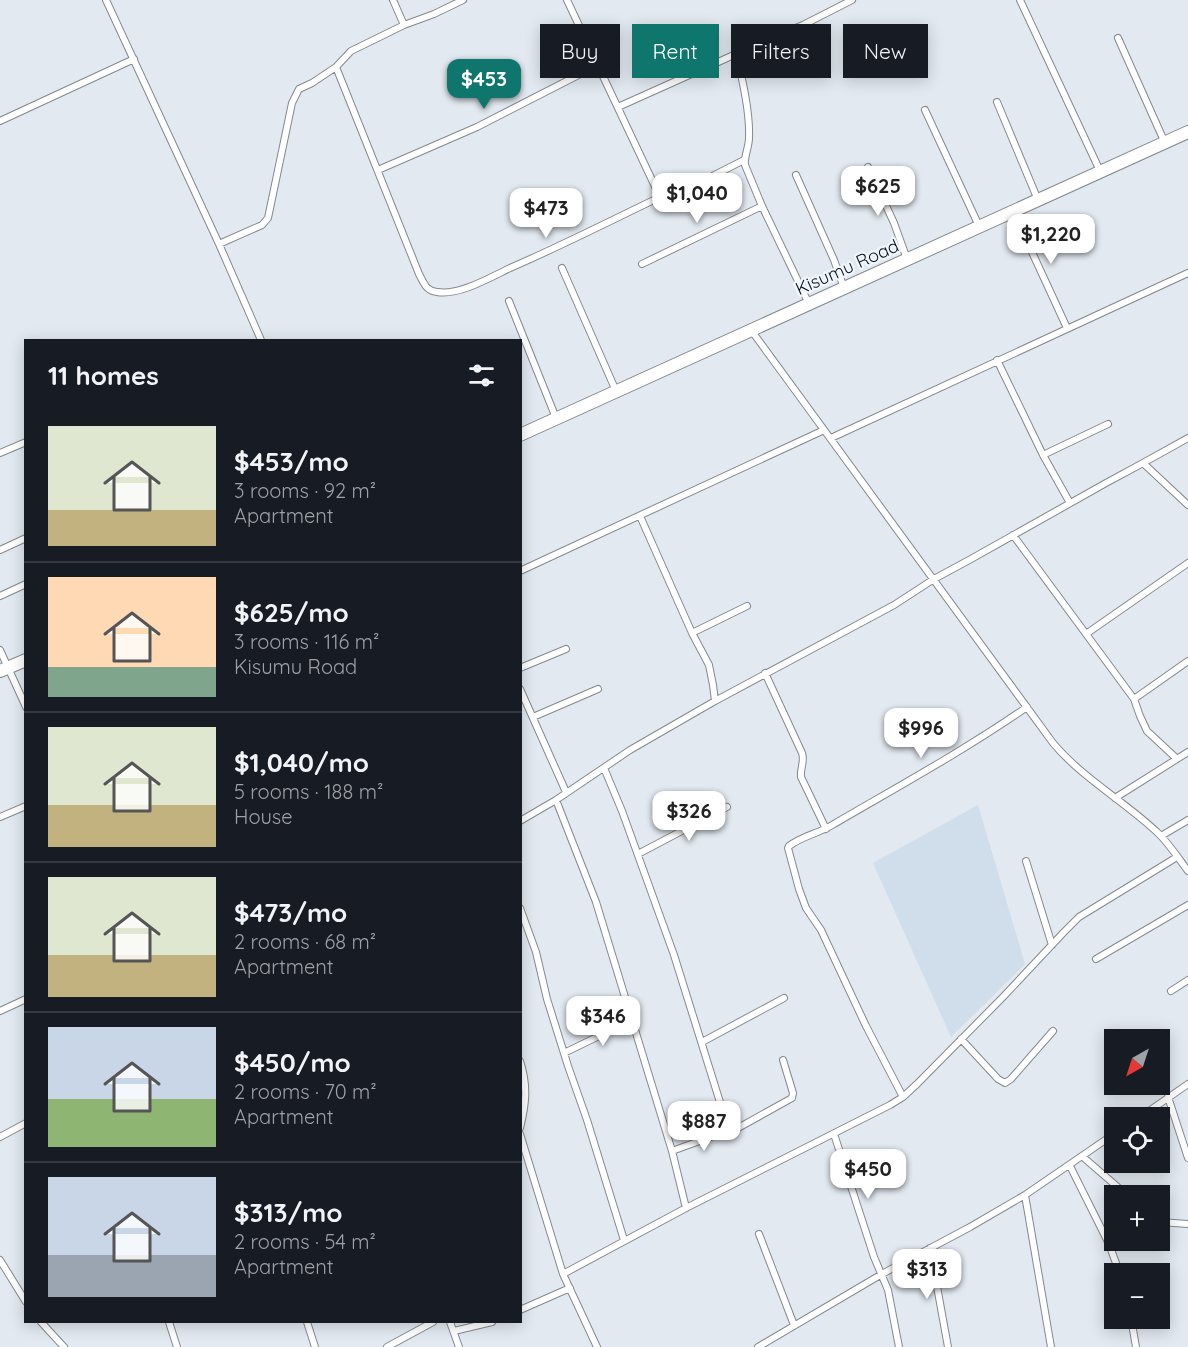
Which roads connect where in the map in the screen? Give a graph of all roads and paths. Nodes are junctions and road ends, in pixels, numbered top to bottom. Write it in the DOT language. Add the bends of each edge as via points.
graph roads {
  1 [pos="106,0"];
  2 [pos="393,0"];
  3 [pos="463,0"];
  4 [pos="567,0"];
  5 [pos="1020,0"];
  6 [pos="848,1"];
  7 [pos="578,24"];
  8 [pos="805,24"];
  9 [pos="404,25"];
  10 [pos="1118,38"];
  11 [pos="731,56"];
  12 [pos="134,59"];
  13 [pos="336,68"];
  14 [pos="573,78"];
  15 [pos="604,78"];
  16 [pos="741,78"];
  17 [pos="997,102"];
  18 [pos="618,107"];
  19 [pos="925,110"];
  20 [pos="0,120"];
  21 [pos="1188,132"];
  22 [pos="1165,143"];
  23 [pos="744,160"];
  24 [pos="868,167"];
  25 [pos="378,170"];
  26 [pos="1101,173"];
  27 [pos="796,175"];
  28 [pos="660,197"];
  29 [pos="1038,200"];
  30 [pos="762,206"];
  31 [pos="1017,210"];
  32 [pos="979,226"];
  33 [pos="219,244"];
  34 [pos="907,260"];
  35 [pos="642,264"];
  36 [pos="562,268"];
  37 [pos="1188,273"];
  38 [pos="844,288"];
  39 [pos="509,300"];
  40 [pos="809,304"];
  41 [pos="1067,328"];
  42 [pos="750,330"];
  43 [pos="261,339"];
  44 [pos="997,360"];
  45 [pos="616,392"];
  46 [pos="556,418"];
  47 [pos="1108,424"];
  48 [pos="824,430"];
  49 [pos="522,434"];
  50 [pos="831,438"];
  51 [pos="1188,438"];
  52 [pos="24,443"];
  53 [pos="0,453"];
  54 [pos="1043,455"];
  55 [pos="1143,464"];
  56 [pos="1070,503"];
  57 [pos="1188,505"];
  58 [pos="640,516"];
  59 [pos="1013,535"];
  60 [pos="24,539"];
  61 [pos="0,550"];
  62 [pos="1188,563"];
  63 [pos="522,570"];
  64 [pos="934,579"];
  65 [pos="24,585"];
  66 [pos="0,596"];
  67 [pos="747,606"];
  68 [pos="692,633"];
  69 [pos="1086,634"];
  70 [pos="566,649"];
  71 [pos="0,650"];
  72 [pos="24,661"];
  73 [pos="1188,661"];
  74 [pos="522,667"];
  75 [pos="4,669"];
  76 [pos="765,674"];
  77 [pos="598,689"];
  78 [pos="522,693"];
  79 [pos="1134,699"];
  80 [pos="715,701"];
  81 [pos="24,704"];
  82 [pos="1027,707"];
  83 [pos="533,717"];
  84 [pos="1188,753"];
  85 [pos="1176,758"];
  86 [pos="604,768"];
  87 [pos="566,792"];
  88 [pos="1115,798"];
  89 [pos="556,800"];
  90 [pos="24,807"];
  91 [pos="727,807"];
  92 [pos="0,817"];
  93 [pos="522,820"];
  94 [pos="1188,820"];
  95 [pos="826,829"];
  96 [pos="1161,836"];
  97 [pos="638,854"];
  98 [pos="1177,857"];
  99 [pos="1026,861"];
  100 [pos="1188,872"];
  101 [pos="1188,904"];
  102 [pos="522,914"];
  103 [pos="1052,945"];
  104 [pos="1096,959"];
  105 [pos="1188,980"];
  106 [pos="1171,991"];
  107 [pos="784,998"];
  108 [pos="24,1000"];
  109 [pos="0,1011"];
  110 [pos="632,1020"];
  111 [pos="1053,1030"];
  112 [pos="961,1040"];
  113 [pos="702,1042"];
  114 [pos="564,1053"];
  115 [pos="783,1059"];
  116 [pos="522,1073"];
  117 [pos="1188,1084"];
  118 [pos="903,1097"];
  119 [pos="1168,1097"];
  120 [pos="1154,1107"];
  121 [pos="522,1119"];
  122 [pos="24,1124"];
  123 [pos="729,1131"];
  124 [pos="834,1134"];
  125 [pos="0,1137"];
  126 [pos="522,1141"];
  127 [pos="1104,1141"];
  128 [pos="672,1151"];
  129 [pos="1083,1157"];
  130 [pos="1188,1158"];
  131 [pos="1070,1166"];
  132 [pos="1115,1185"];
  133 [pos="1025,1195"];
  134 [pos="686,1208"];
  135 [pos="1170,1223"];
  136 [pos="1188,1224"];
  137 [pos="1104,1226"];
  138 [pos="759,1234"];
  139 [pos="624,1240"];
  140 [pos="930,1248"];
  141 [pos="0,1260"];
  142 [pos="563,1274"];
  143 [pos="882,1274"];
  144 [pos="570,1288"];
  145 [pos="24,1299"];
  146 [pos="522,1309"];
  147 [pos="42,1323"];
  148 [pos="169,1323"];
  149 [pos="307,1323"];
  150 [pos="431,1323"];
  151 [pos="450,1323"];
  152 [pos="488,1323"];
  153 [pos="794,1325"];
  154 [pos="1133,1329"];
  155 [pos="454,1331"];
  156 [pos="63,1347"];
  157 [pos="177,1347"];
  158 [pos="315,1347"];
  159 [pos="387,1347"];
  160 [pos="459,1347"];
  161 [pos="597,1347"];
  162 [pos="758,1347"];
  163 [pos="899,1347"];
  164 [pos="948,1347"];
  165 [pos="1051,1347"];
  166 [pos="1137,1347"];
  1 -- 12 [label="street"];
  2 -- 9 [label="street"];
  3 -- 9 [label="street"];
  4 -- 7 [label="street"];
  5 -- 26 [label="street"];
  6 -- 8 [label="street"];
  9 -- 13 [label="street" via="351,51"];
  10 -- 22 [label="street"];
  11 -- 18 [label="street"];
  12 -- 20 [label="street"];
  12 -- 33 [label="street"];
  13 -- 25 [label="street"];
  13 -- 33 [label="street" via="302,87 294,98 268,218 262,225"];
  14 -- 25 [label="street" via="477,127"];
  15 -- 18 [label="street"];
  16 -- 23 [label="street" via="749,123"];
  17 -- 29 [label="street"];
  18 -- 28 [label="street"];
  19 -- 32 [label="street"];
  21 -- 22 [label="highway, Kisumu Road"];
  22 -- 26 [label="highway, Kisumu Road"];
  23 -- 28 [label="street" via="691,187"];
  23 -- 30 [label="street"];
  24 -- 34 [label="street"];
  25 -- 28 [label="street" via="424,284 441,293 478,282 554,249"];
  26 -- 29 [label="highway, Kisumu Road"];
  27 -- 38 [label="street"];
  29 -- 31 [label="highway, Kisumu Road"];
  30 -- 35 [label="street"];
  30 -- 40 [label="street"];
  31 -- 32 [label="highway, Kisumu Road"];
  31 -- 41 [label="street" via="1025,237"];
  32 -- 34 [label="highway, Kisumu Road"];
  33 -- 43 [label="street"];
  34 -- 38 [label="highway, Kisumu Road"];
  36 -- 45 [label="street"];
  37 -- 41 [label="street"];
  38 -- 40 [label="highway, Kisumu Road"];
  39 -- 46 [label="street"];
  40 -- 42 [label="highway, Kisumu Road"];
  41 -- 44 [label="street"];
  42 -- 45 [label="highway, Kisumu Road"];
  42 -- 48 [label="street"];
  44 -- 50 [label="street"];
  44 -- 54 [label="street"];
  45 -- 46 [label="highway, Kisumu Road"];
  46 -- 49 [label="highway, Kisumu Road"];
  47 -- 54 [label="street"];
  48 -- 50 [label="street"];
  48 -- 58 [label="street"];
  50 -- 64 [label="street"];
  51 -- 55 [label="street"];
  52 -- 53 [label="street"];
  54 -- 56 [label="street"];
  55 -- 56 [label="street"];
  55 -- 57 [label="street"];
  56 -- 59 [label="street"];
  58 -- 63 [label="street"];
  58 -- 68 [label="street"];
  59 -- 64 [label="street"];
  59 -- 69 [label="street"];
  60 -- 61 [label="street"];
  62 -- 69 [label="street"];
  64 -- 76 [label="street" via="894,605"];
  64 -- 82 [label="street"];
  65 -- 66 [label="street"];
  67 -- 68 [label="street"];
  68 -- 80 [label="street" via="709,665"];
  69 -- 79 [label="street"];
  70 -- 74 [label="street"];
  71 -- 75 [label="street"];
  72 -- 75 [label="highway"];
  73 -- 79 [label="street"];
  75 -- 81 [label="street"];
  76 -- 80 [label="street"];
  76 -- 95 [label="street" via="802,753 801,777"];
  77 -- 83 [label="street"];
  78 -- 83 [label="street"];
  79 -- 85 [label="street" via="1147,731"];
  80 -- 86 [label="street"];
  82 -- 88 [label="street" via="1059,750"];
  82 -- 95 [label="street" via="990,733"];
  83 -- 87 [label="street"];
  84 -- 85 [label="street"];
  85 -- 88 [label="street"];
  86 -- 87 [label="street"];
  86 -- 97 [label="street"];
  87 -- 89 [label="street"];
  88 -- 96 [label="street"];
  89 -- 93 [label="street"];
  89 -- 110 [label="street" via="596,902"];
  90 -- 92 [label="street"];
  91 -- 97 [label="street"];
  94 -- 96 [label="street"];
  95 -- 118 [label="street" via="788,848 799,889"];
  96 -- 98 [label="street"];
  97 -- 113 [label="street"];
  98 -- 100 [label="street"];
  98 -- 103 [label="street" via="1090,909"];
  99 -- 103 [label="street"];
  101 -- 104 [label="street"];
  102 -- 114 [label="street"];
  103 -- 112 [label="street"];
  105 -- 106 [label="street"];
  107 -- 113 [label="street"];
  108 -- 109 [label="street"];
  110 -- 114 [label="street"];
  110 -- 128 [label="street"];
  111 -- 112 [label="street" via="1005,1083"];
  112 -- 118 [label="street"];
  113 -- 123 [label="street"];
  114 -- 139 [label="street"];
  115 -- 123 [label="street" via="792,1098"];
  116 -- 121 [label="street" via="526,1094"];
  117 -- 119 [label="street"];
  118 -- 124 [label="street"];
  119 -- 120 [label="street"];
  119 -- 130 [label="street"];
  122 -- 125 [label="street"];
  123 -- 128 [label="street"];
  124 -- 134 [label="street"];
  124 -- 143 [label="street"];
  126 -- 142 [label="street"];
  127 -- 129 [label="street"];
  128 -- 134 [label="street"];
  129 -- 131 [label="street"];
  129 -- 132 [label="street"];
  131 -- 133 [label="street"];
  131 -- 137 [label="street"];
  133 -- 140 [label="street"];
  133 -- 165 [label="street"];
  134 -- 139 [label="street"];
  135 -- 136 [label="street"];
  138 -- 153 [label="street"];
  139 -- 142 [label="street"];
  140 -- 143 [label="street"];
  140 -- 164 [label="street"];
  141 -- 145 [label="street"];
  142 -- 144 [label="street"];
  143 -- 153 [label="street"];
  143 -- 163 [label="street"];
  144 -- 146 [label="street"];
  144 -- 161 [label="street"];
  147 -- 156 [label="street"];
  148 -- 157 [label="street"];
  149 -- 158 [label="street"];
  150 -- 159 [label="street"];
  151 -- 155 [label="street"];
  152 -- 155 [label="street"];
  153 -- 162 [label="street"];
  154 -- 166 [label="street"];
  155 -- 160 [label="street"];
}
